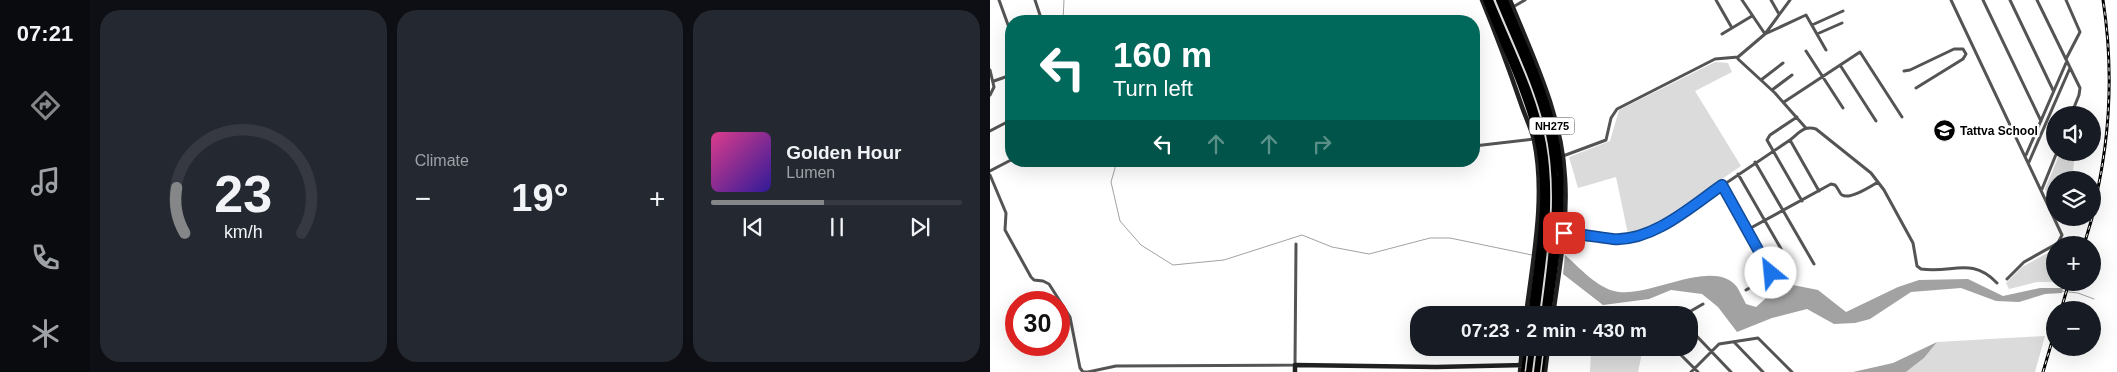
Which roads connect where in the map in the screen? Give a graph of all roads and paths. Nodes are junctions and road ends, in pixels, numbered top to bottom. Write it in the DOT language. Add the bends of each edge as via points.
graph roads {
  1 [pos="999,0"];
  2 [pos="1035,0"];
  3 [pos="1482,0"];
  4 [pos="1486,0"];
  5 [pos="1490,0"];
  6 [pos="1499,0"];
  7 [pos="1505,0"];
  8 [pos="1510,0"];
  9 [pos="1525,0"];
  10 [pos="1716,0"];
  11 [pos="1742,0"];
  12 [pos="1771,0"];
  13 [pos="1790,0"];
  14 [pos="1951,0"];
  15 [pos="1983,0"];
  16 [pos="2010,0"];
  17 [pos="2037,0"];
  18 [pos="2066,0"];
  19 [pos="1513,7"];
  20 [pos="1843,11"];
  21 [pos="1779,14"];
  22 [pos="1040,15"];
  23 [pos="1005,16"];
  24 [pos="1752,16"];
  25 [pos="1842,23"];
  26 [pos="1812,25"];
  27 [pos="1732,28"];
  28 [pos="1722,34"];
  29 [pos="1765,34"];
  30 [pos="1817,34"];
  31 [pos="1826,50"];
  32 [pos="1806,51"];
  33 [pos="1738,56"];
  34 [pos="2066,61"];
  35 [pos="1783,63"];
  36 [pos="1840,65"];
  37 [pos="2070,68"];
  38 [pos="990,70"];
  39 [pos="1904,71"];
  40 [pos="1792,75"];
  41 [pos="1822,76"];
  42 [pos="1005,77"];
  43 [pos="1760,80"];
  44 [pos="994,81"];
  45 [pos="1916,88"];
  46 [pos="1772,90"];
  47 [pos="2053,91"];
  48 [pos="990,96"];
  49 [pos="1784,102"];
  50 [pos="2075,106"];
  51 [pos="1843,108"];
  52 [pos="1797,117"];
  53 [pos="1902,117"];
  54 [pos="1876,121"];
  55 [pos="2040,121"];
  56 [pos="1005,123"];
  57 [pos="1805,127"];
  58 [pos="990,132"];
  59 [pos="1535,139"];
  60 [pos="1790,140"];
  61 [pos="1480,145"];
  62 [pos="1774,150"];
  63 [pos="2026,155"];
  64 [pos="1563,156"];
  65 [pos="2053,161"];
  66 [pos="1755,162"];
  67 [pos="1005,163"];
  68 [pos="2029,163"];
  69 [pos="990,172"];
  70 [pos="1738,174"];
  71 [pos="990,175"];
  72 [pos="1878,182"];
  73 [pos="1722,185"];
  74 [pos="2042,190"];
  75 [pos="1820,191"];
  76 [pos="1802,200"];
  77 [pos="1783,210"];
  78 [pos="1764,220"];
  79 [pos="1747,230"];
  80 [pos="1564,233"];
  81 [pos="1296,244"];
  82 [pos="1784,254"];
  83 [pos="1536,256"];
  84 [pos="1556,262"];
  85 [pos="1814,264"];
  86 [pos="2007,279"];
  87 [pos="1997,283"];
  88 [pos="1746,290"];
  89 [pos="1703,304"];
  90 [pos="1528,306"];
  91 [pos="1532,306"];
  92 [pos="1537,306"];
  93 [pos="1546,306"];
  94 [pos="1549,306"];
  95 [pos="1554,306"];
  96 [pos="1698,307"];
  97 [pos="1698,337"];
  98 [pos="1734,342"];
  99 [pos="1712,352"];
  100 [pos="1523,356"];
  101 [pos="1526,356"];
  102 [pos="1529,356"];
  103 [pos="1541,356"];
  104 [pos="1543,356"];
  105 [pos="1546,356"];
  106 [pos="1682,356"];
  107 [pos="1295,366"];
  108 [pos="1525,369"];
  109 [pos="1694,369"];
  110 [pos="1542,370"];
  111 [pos="1088,372"];
  112 [pos="1295,372"];
  113 [pos="1520,372"];
  114 [pos="1691,372"];
  115 [pos="1698,372"];
  116 [pos="1731,372"];
  117 [pos="1763,372"];
  118 [pos="1792,372"];
  1 -- 23 [label="street"];
  2 -- 22 [label="street"];
  3 -- 59 [label="street, NH275"];
  4 -- 59 [label="highway, NH275" via="1526,102"];
  5 -- 92 [label="highway, NH275" via="1531,100 1544,154 1548,205"];
  6 -- 84 [label="highway, NH275" via="1536,92 1550,141 1556,199"];
  7 -- 84 [label="highway, NH275" via="1544,101 1558,158 1560,204"];
  8 -- 19 [label="street, NH275"];
  9 -- 19 [label="street"];
  10 -- 27 [label="street"];
  11 -- 24 [label="street"];
  12 -- 21 [label="street"];
  13 -- 21 [label="street"];
  14 -- 63 [label="street"];
  15 -- 55 [label="street"];
  16 -- 47 [label="street"];
  17 -- 34 [label="street"];
  18 -- 34 [label="street" via="2080,32"];
  19 -- 64 [label="street, NH275" via="1540,71"];
  20 -- 26 [label="street"];
  21 -- 29 [label="street"];
  24 -- 27 [label="street"];
  24 -- 29 [label="street"];
  25 -- 30 [label="street"];
  26 -- 29 [label="street" via="1806,15"];
  26 -- 30 [label="street"];
  27 -- 28 [label="street"];
  29 -- 33 [label="street"];
  30 -- 31 [label="street"];
  32 -- 41 [label="street"];
  33 -- 43 [label="street"];
  33 -- 64 [label="street" via="1715,59 1617,109 1611,118 1606,140"];
  34 -- 37 [label="street"];
  34 -- 47 [label="street"];
  35 -- 43 [label="street"];
  36 -- 41 [label="street"];
  36 -- 53 [label="street" via="1858,52 1862,54"];
  36 -- 54 [label="street"];
  37 -- 50 [label="street" via="2080,90"];
  37 -- 68 [label="street"];
  38 -- 44 [label="street"];
  39 -- 45 [label="street" via="1954,49 1963,49 1964,59"];
  40 -- 46 [label="street"];
  41 -- 49 [label="street"];
  41 -- 51 [label="street"];
  42 -- 44 [label="street"];
  43 -- 46 [label="street"];
  44 -- 48 [label="street"];
  46 -- 49 [label="street"];
  47 -- 55 [label="street"];
  49 -- 52 [label="street"];
  52 -- 57 [label="street"];
  52 -- 62 [label="street" via="1768,137"];
  55 -- 63 [label="street"];
  56 -- 58 [label="street"];
  57 -- 60 [label="street"];
  57 -- 72 [label="street" via="1816,128"];
  59 -- 61 [label="street"];
  59 -- 83 [label="highway, NH275" via="1544,197"];
  60 -- 62 [label="street"];
  60 -- 75 [label="street"];
  62 -- 66 [label="street"];
  62 -- 76 [label="street"];
  63 -- 68 [label="street"];
  64 -- 80 [label="street, NH275"];
  65 -- 74 [label="street"];
  66 -- 70 [label="street"];
  66 -- 77 [label="street"];
  67 -- 69 [label="street"];
  68 -- 74 [label="street"];
  70 -- 73 [label="street"];
  70 -- 78 [label="street"];
  71 -- 111 [label="street" via="1006,213 1006,232 1031,277 1049,284 1066,310 1080,368"];
  72 -- 75 [label="street" via="1846,197 1834,184"];
  72 -- 87 [label="street" via="1913,243 1917,266 1921,270 1973,267 1989,274"];
  73 -- 79 [label="street"];
  73 -- 80 [label="street" via="1649,232 1614,239"];
  74 -- 86 [label="street" via="2062,238 2024,262"];
  75 -- 76 [label="street"];
  76 -- 77 [label="street"];
  77 -- 78 [label="street"];
  77 -- 85 [label="street"];
  78 -- 79 [label="street"];
  78 -- 82 [label="street"];
  79 -- 88 [label="street" via="1771,273"];
  80 -- 84 [label="street, NH275"];
  81 -- 107 [label="street"];
  83 -- 90 [label="street, NH275"];
  83 -- 91 [label="highway, NH275"];
  84 -- 93 [label="highway, NH275"];
  84 -- 94 [label="highway, NH275"];
  84 -- 95 [label="street, NH275"];
  89 -- 96 [label="street"];
  97 -- 99 [label="street"];
  98 -- 99 [label="street" via="1719,344"];
  98 -- 117 [label="street"];
  98 -- 118 [label="street" via="1758,338"];
  99 -- 109 [label="street"];
  99 -- 116 [label="street"];
  100 -- 108 [label="street"];
  101 -- 108 [label="highway"];
  102 -- 108 [label="highway, bridge"];
  103 -- 110 [label="highway, bridge"];
  104 -- 110 [label="highway"];
  105 -- 110 [label="street"];
  106 -- 109 [label="street"];
  107 -- 108 [label="street"];
  107 -- 111 [label="street" via="1116,366"];
  107 -- 112 [label="street"];
  108 -- 110 [label="street"];
  108 -- 113 [label="street"];
  109 -- 114 [label="street"];
  109 -- 115 [label="street"];
}
